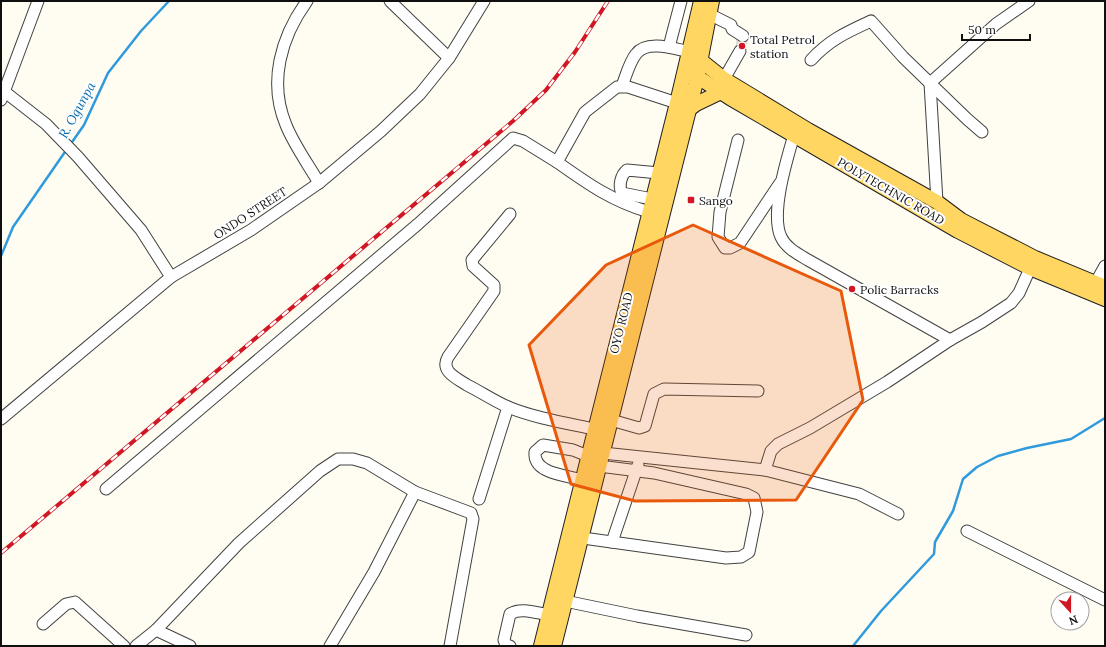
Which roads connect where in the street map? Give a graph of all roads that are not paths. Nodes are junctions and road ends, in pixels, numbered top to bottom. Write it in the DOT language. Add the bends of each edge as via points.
graph roads {
  1 [pos="38,1"];
  2 [pos="307,1"];
  3 [pos="390,1"];
  4 [pos="484,1"];
  5 [pos="681,1"];
  6 [pos="701,1"];
  7 [pos="1029,1"];
  8 [pos="711,8"];
  9 [pos="743,36"];
  10 [pos="669,47"];
  11 [pos="740,51"];
  12 [pos="695,56"];
  13 [pos="449,58"];
  14 [pos="811,60"];
  15 [pos="685,68"];
  16 [pos="697,78"];
  17 [pos="930,83"];
  18 [pos="622,86"];
  19 [pos="723,86"];
  20 [pos="3,96"];
  21 [pos="683,107"];
  22 [pos="982,132"];
  23 [pos="802,135"];
  24 [pos="738,140"];
  25 [pos="557,162"];
  26 [pos="659,173"];
  27 [pos="319,183"];
  28 [pos="781,183"];
  29 [pos="937,202"];
  30 [pos="651,206"];
  31 [pos="510,214"];
  32 [pos="1033,263"];
  33 [pos="1105,266"];
  34 [pos="171,278"];
  35 [pos="1100,286"];
  36 [pos="1105,299"];
  37 [pos="950,340"];
  38 [pos="758,391"];
  39 [pos="508,407"];
  40 [pos="1,420"];
  41 [pos="611,420"];
  42 [pos="594,429"];
  43 [pos="640,457"];
  44 [pos="598,458"];
  45 [pos="766,470"];
  46 [pos="637,471"];
  47 [pos="582,480"];
  48 [pos="106,489"];
  49 [pos="415,492"];
  50 [pos="479,499"];
  51 [pos="898,514"];
  52 [pos="967,531"];
  53 [pos="583,538"];
  54 [pos="612,542"];
  55 [pos="1105,600"];
  56 [pos="565,601"];
  57 [pos="549,615"];
  58 [pos="43,624"];
  59 [pos="156,630"];
  60 [pos="746,635"];
  61 [pos="124,646"];
  62 [pos="136,646"];
  63 [pos="190,646"];
  64 [pos="330,646"];
  65 [pos="450,646"];
  66 [pos="510,646"];
  67 [pos="541,646"];
  68 [pos="554,646"];
  1 -- 20 [label="street"];
  2 -- 27 [label="street" via="287,33 279,60 278,103 286,125"];
  3 -- 13 [label="street"];
  4 -- 13 [label="street, ONDO STREET"];
  5 -- 10 [label="street"];
  6 -- 12 [label="main road, OYO ROAD"];
  7 -- 17 [label="street" via="996,24"];
  8 -- 9 [label="street"];
  8 -- 12 [label="main road, OYO ROAD"];
  10 -- 12 [label="street"];
  10 -- 18 [label="street" via="654,46 635,54"];
  11 -- 19 [label="street"];
  12 -- 15 [label="main road, OYO ROAD"];
  12 -- 16 [label="main road, OYO ROAD"];
  12 -- 19 [label="main road, POLYTECHNIC ROAD"];
  13 -- 27 [label="street, ONDO STREET" via="420,94"];
  14 -- 17 [label="street" via="827,44 871,21"];
  15 -- 16 [label="main road, POLYTECHNIC ROAD"];
  15 -- 21 [label="main road, OYO ROAD"];
  16 -- 19 [label="main road, POLYTECHNIC ROAD"];
  16 -- 21 [label="main road, OYO ROAD"];
  17 -- 22 [label="street"];
  17 -- 29 [label="street"];
  18 -- 21 [label="street"];
  18 -- 25 [label="street" via="617,87 585,112"];
  19 -- 21 [label="main road" via="696,104"];
  19 -- 23 [label="main road, POLYTECHNIC ROAD"];
  20 -- 34 [label="street" via="46,124 78,157 141,230"];
  21 -- 26 [label="main road, OYO ROAD"];
  21 -- 41 [label="main road, OYO ROAD"];
  23 -- 28 [label="street"];
  23 -- 29 [label="main road, POLYTECHNIC ROAD"];
  23 -- 32 [label="main road, POLYTECHNIC ROAD" via="958,231"];
  24 -- 28 [label="street" via="720,212 718,237 725,248 740,243"];
  25 -- 30 [label="street" via="592,188 633,207"];
  25 -- 48 [label="street" via="523,141 513,138 418,224"];
  26 -- 30 [label="main road, OYO ROAD"];
  26 -- 30 [label="street" via="627,170 621,182 622,193"];
  27 -- 34 [label="street, ONDO STREET" via="251,230"];
  28 -- 37 [label="street" via="778,227 789,248"];
  29 -- 32 [label="main road, POLYTECHNIC ROAD" via="961,220"];
  30 -- 42 [label="main road, OYO ROAD"];
  31 -- 39 [label="street" via="472,260 473,266 494,284 494,291 445,364 448,372"];
  32 -- 35 [label="main road, POLYTECHNIC ROAD"];
  32 -- 36 [label="main road, POLYTECHNIC ROAD"];
  32 -- 37 [label="street" via="1019,293 1011,303"];
  33 -- 35 [label="street"];
  34 -- 40 [label="street, ONDO STREET"];
  37 -- 45 [label="street" via="887,382 778,444 771,451"];
  38 -- 41 [label="street" via="664,389 654,394 645,426 639,428"];
  39 -- 42 [label="street"];
  39 -- 50 [label="street"];
  41 -- 44 [label="main road, OYO ROAD"];
  42 -- 44 [label="main road, OYO ROAD"];
  43 -- 44 [label="street"];
  43 -- 45 [label="street"];
  43 -- 46 [label="street"];
  44 -- 46 [label="street"];
  44 -- 47 [label="main road, OYO ROAD"];
  44 -- 47 [label="street" via="573,450 543,445 535,452 534,458 543,469"];
  44 -- 53 [label="main road, OYO ROAD"];
  45 -- 51 [label="street" via="859,494"];
  46 -- 54 [label="street"];
  46 -- 54 [label="street" via="746,494 754,498 757,512 749,552 741,557 726,558"];
  47 -- 57 [label="main road, OYO ROAD"];
  49 -- 59 [label="street" via="367,463 353,459 338,459 320,471 239,543"];
  49 -- 64 [label="street" via="374,572"];
  49 -- 65 [label="street" via="471,513 474,519"];
  52 -- 55 [label="street"];
  53 -- 54 [label="street"];
  53 -- 56 [label="main road, OYO ROAD"];
  56 -- 60 [label="street"];
  56 -- 68 [label="main road, OYO ROAD"];
  57 -- 66 [label="street" via="515,610 510,614 504,640"];
  57 -- 67 [label="main road, OYO ROAD"];
  58 -- 61 [label="street" via="66,604 75,602"];
  59 -- 62 [label="street"];
  59 -- 63 [label="street"];
}
